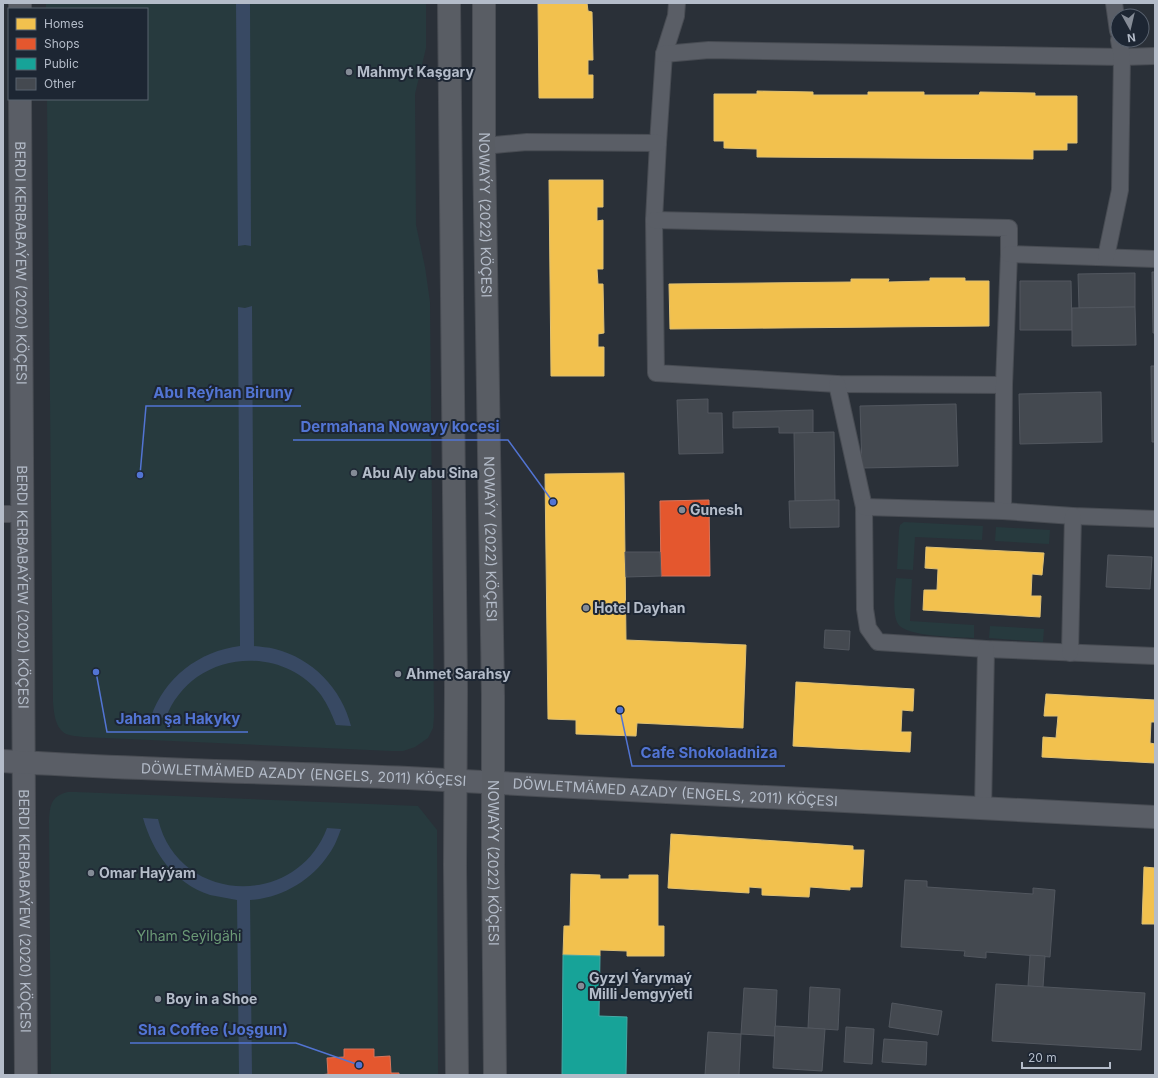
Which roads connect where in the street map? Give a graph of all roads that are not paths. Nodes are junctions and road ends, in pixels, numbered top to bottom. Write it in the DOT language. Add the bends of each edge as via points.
graph roads {
  1 [pos="449,3"];
  2 [pos="484,3"];
  3 [pos="677,3"];
  4 [pos="1120,48"];
  5 [pos="664,54"];
  6 [pos="1155,56"];
  7 [pos="1122,57"];
  8 [pos="20,100"];
  9 [pos="658,143"];
  10 [pos="484,146"];
  11 [pos="654,220"];
  12 [pos="1009,254"];
  13 [pos="1106,257"];
  14 [pos="1155,259"];
  15 [pos="837,384"];
  16 [pos="1004,385"];
  17 [pos="864,507"];
  18 [pos="1004,511"];
  19 [pos="13,514"];
  20 [pos="1073,516"];
  21 [pos="1155,519"];
  22 [pos="986,649"];
  23 [pos="1070,652"];
  24 [pos="1155,656"];
  25 [pos="13,762"];
  26 [pos="455,781"];
  27 [pos="493,783"];
  28 [pos="983,810"];
  29 [pos="1155,817"];
  30 [pos="26,1075"];
  31 [pos="456,1075"];
  32 [pos="495,1075"];
  1 -- 26 [label="main road"];
  2 -- 10 [label="main road, NOWAÝY (2022) KÖÇESI"];
  3 -- 5 [label="lane" via="676,16"];
  4 -- 7 [label="lane"];
  5 -- 7 [label="lane" via="709,50"];
  5 -- 9 [label="lane"];
  6 -- 7 [label="lane"];
  7 -- 13 [label="lane" via="1120,190"];
  8 -- 19 [label="street, BERDI KERBABAÝEW (2020) KÖÇESI"];
  9 -- 10 [label="lane" via="527,142"];
  9 -- 11 [label="lane"];
  10 -- 27 [label="main road, NOWAÝY (2022) KÖÇESI"];
  11 -- 12 [label="lane" via="1009,228"];
  11 -- 15 [label="lane" via="656,373"];
  12 -- 13 [label="lane"];
  12 -- 16 [label="lane"];
  13 -- 14 [label="lane"];
  15 -- 16 [label="lane"];
  15 -- 17 [label="lane"];
  16 -- 18 [label="lane"];
  17 -- 18 [label="lane"];
  17 -- 22 [label="lane" via="865,609 868,628 878,642"];
  18 -- 20 [label="lane"];
  19 -- 25 [label="street, BERDI KERBABAÝEW (2020) KÖÇESI"];
  20 -- 21 [label="lane"];
  20 -- 23 [label="lane"];
  22 -- 23 [label="lane"];
  22 -- 28 [label="lane"];
  23 -- 24 [label="lane"];
  25 -- 26 [label="street, DÖWLETMÄMED AZADY (ENGELS, 2011) KÖÇESI"];
  25 -- 30 [label="street, BERDI KERBABAÝEW (2020) KÖÇESI"];
  26 -- 27 [label="street, DÖWLETMÄMED AZADY (ENGELS, 2011) KÖÇESI"];
  26 -- 31 [label="main road"];
  27 -- 28 [label="street, DÖWLETMÄMED AZADY (ENGELS, 2011) KÖÇESI"];
  27 -- 32 [label="main road, NOWAÝY (2022) KÖÇESI"];
  28 -- 29 [label="street, DÖWLETMÄMED AZADY (ENGELS, 2011) KÖÇESI"];
}
